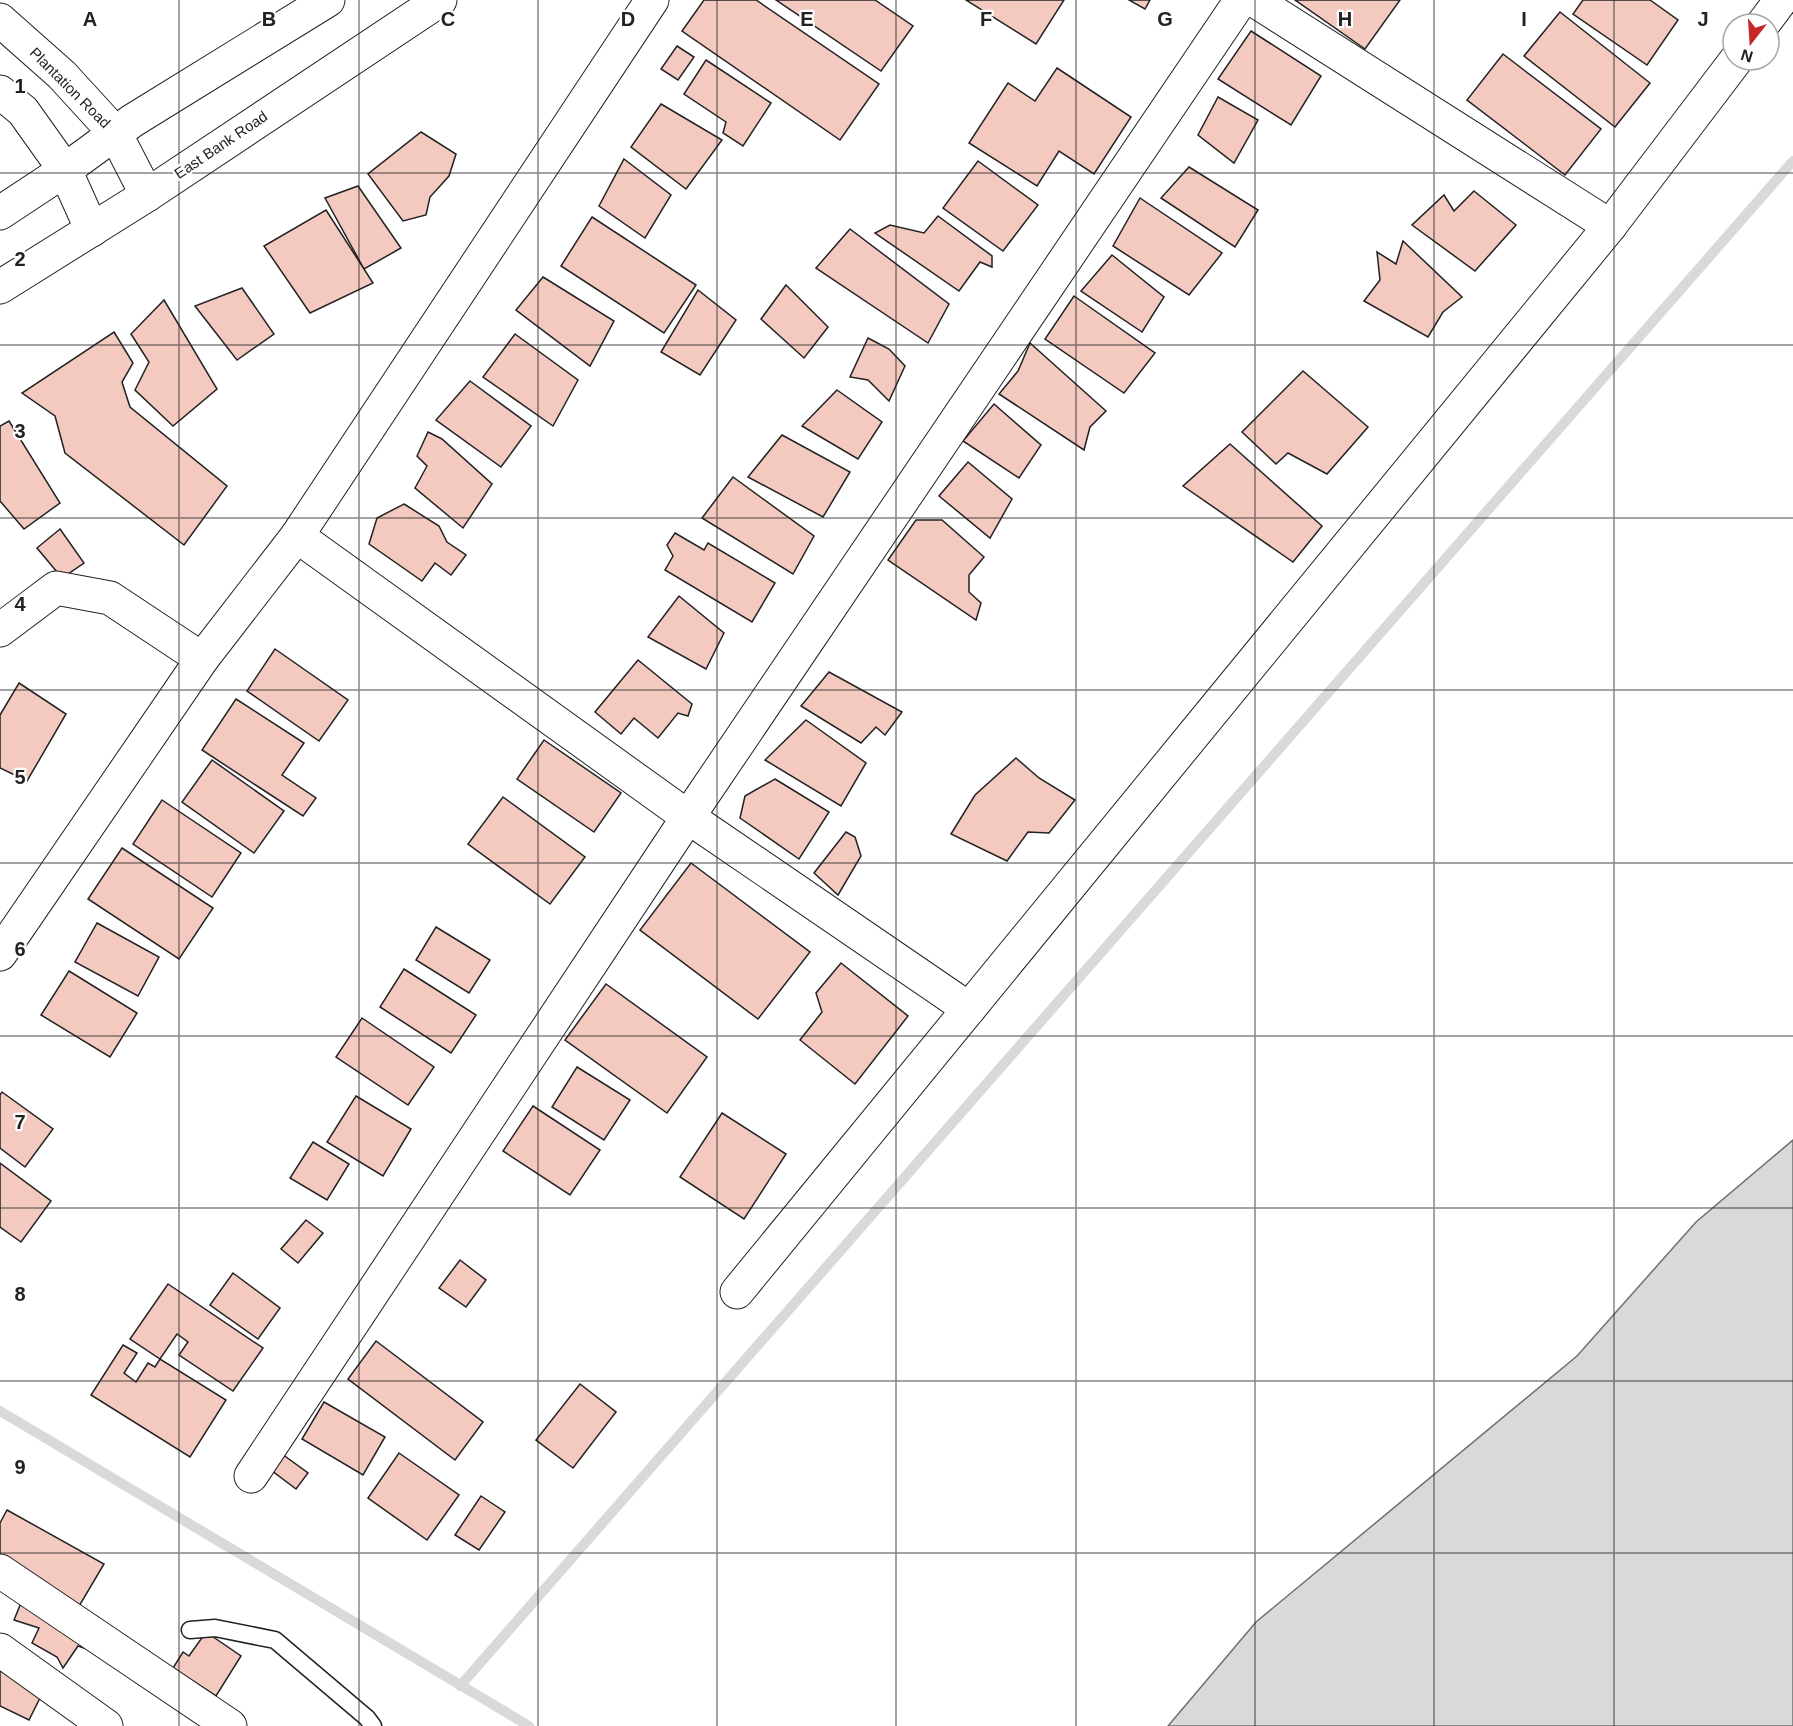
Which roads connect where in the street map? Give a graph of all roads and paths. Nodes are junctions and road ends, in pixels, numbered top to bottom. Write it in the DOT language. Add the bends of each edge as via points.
graph roads {
  1 [pos="328,0"];
  2 [pos="440,0"];
  3 [pos="652,0"];
  4 [pos="1241,0"];
  5 [pos="1254,0"];
  6 [pos="0,20"];
  7 [pos="1727,72"];
  8 [pos="0,92"];
  9 [pos="115,133"];
  10 [pos="65,170"];
  11 [pos="147,195"];
  12 [pos="0,213"];
  13 [pos="1610,226"];
  14 [pos="92,230"];
  15 [pos="0,287"];
  16 [pos="297,536"];
  17 [pos="0,630"];
  18 [pos="202,659"];
  19 [pos="688,817"];
  20 [pos="0,954"];
  21 [pos="969,1009"];
  22 [pos="737,1292"];
  23 [pos="251,1476"];
  24 [pos="0,1571"];
  25 [pos="190,1630"];
  26 [pos="0,1650"];
  27 [pos="106,1726"];
  28 [pos="230,1726"];
  29 [pos="373,1726"];
  1 -- 9 [label="street"];
  2 -- 11 [label="street, East Bank Road"];
  3 -- 16 [label="street"];
  4 -- 19 [label="street"];
  5 -- 13 [label="street"];
  6 -- 9 [label="street, Plantation Road" via="62,75"];
  7 -- 13 [label="street"];
  8 -- 10 [label="street" via="23,111"];
  9 -- 10 [label="street"];
  9 -- 11 [label="street, Plantation Road"];
  10 -- 12 [label="street"];
  10 -- 14 [label="street"];
  11 -- 14 [label="street, East Bank Road"];
  13 -- 21 [label="street"];
  14 -- 15 [label="street, East Bank Road"];
  16 -- 18 [label="street"];
  16 -- 19 [label="street"];
  17 -- 18 [label="street" via="56,588 110,597"];
  18 -- 20 [label="street"];
  19 -- 21 [label="street"];
  19 -- 23 [label="street"];
  21 -- 22 [label="street"];
  24 -- 28 [label="street"];
  25 -- 29 [label="lane" via="215,1628 275,1640"];
  26 -- 27 [label="street"];
}
